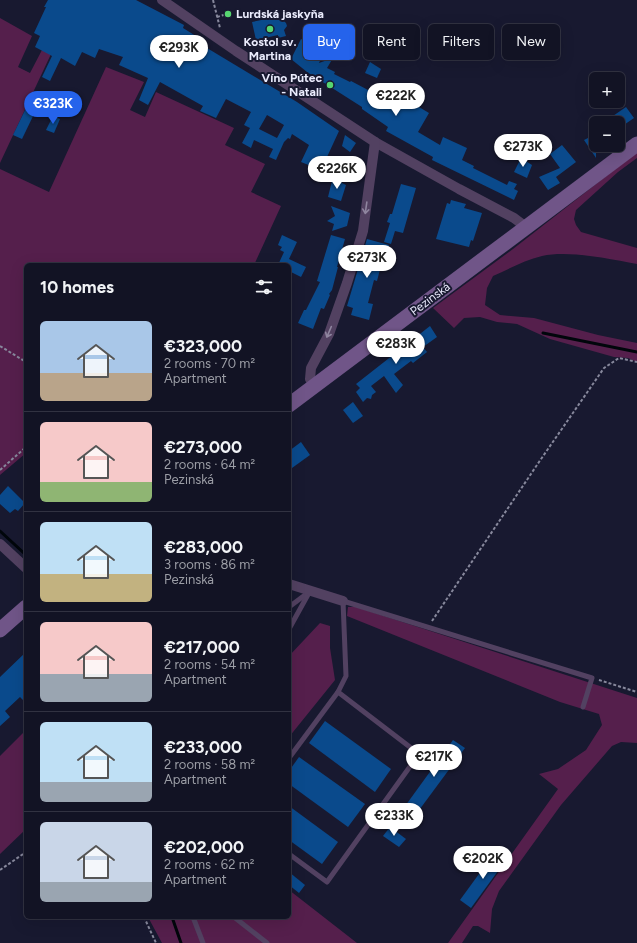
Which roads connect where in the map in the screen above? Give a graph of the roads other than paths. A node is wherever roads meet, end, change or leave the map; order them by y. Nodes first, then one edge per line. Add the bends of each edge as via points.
1 (162, 0) edge
2 (375, 142) junction
3 (637, 144) edge
4 (526, 227) junction
5 (314, 385) junction
6 (291, 403) edge
7 (0, 544) edge
8 (24, 566) edge
9 (291, 585) edge
10 (310, 591) junction
11 (343, 601) junction
12 (291, 605) edge
13 (24, 609) edge
14 (291, 624) edge
15 (0, 630) edge
16 (338, 692) junction
17 (582, 707) dead end
18 (291, 755) edge
19 (291, 855) edge
20 (194, 919) edge
21 (237, 919) edge
22 (203, 943) edge
23 (267, 943) edge

1 - 2 street
2 - 4 street
2 -> 5 street via 362,231 329,334 311,368 310,379
3 - 4 main road, Pezinská
4 - 5 main road, Pezinská
5 - 6 main road, Pezinská
7 - 8 street
9 - 10 street
10 - 11 street
10 - 12 lane
10 - 14 lane
11 - 16 lane via 346,676
11 - 17 lane via 592,678
13 - 15 main road
16 - 18 lane
16 - 19 lane via 419,754 327,882
20 - 22 lane
21 - 23 lane

